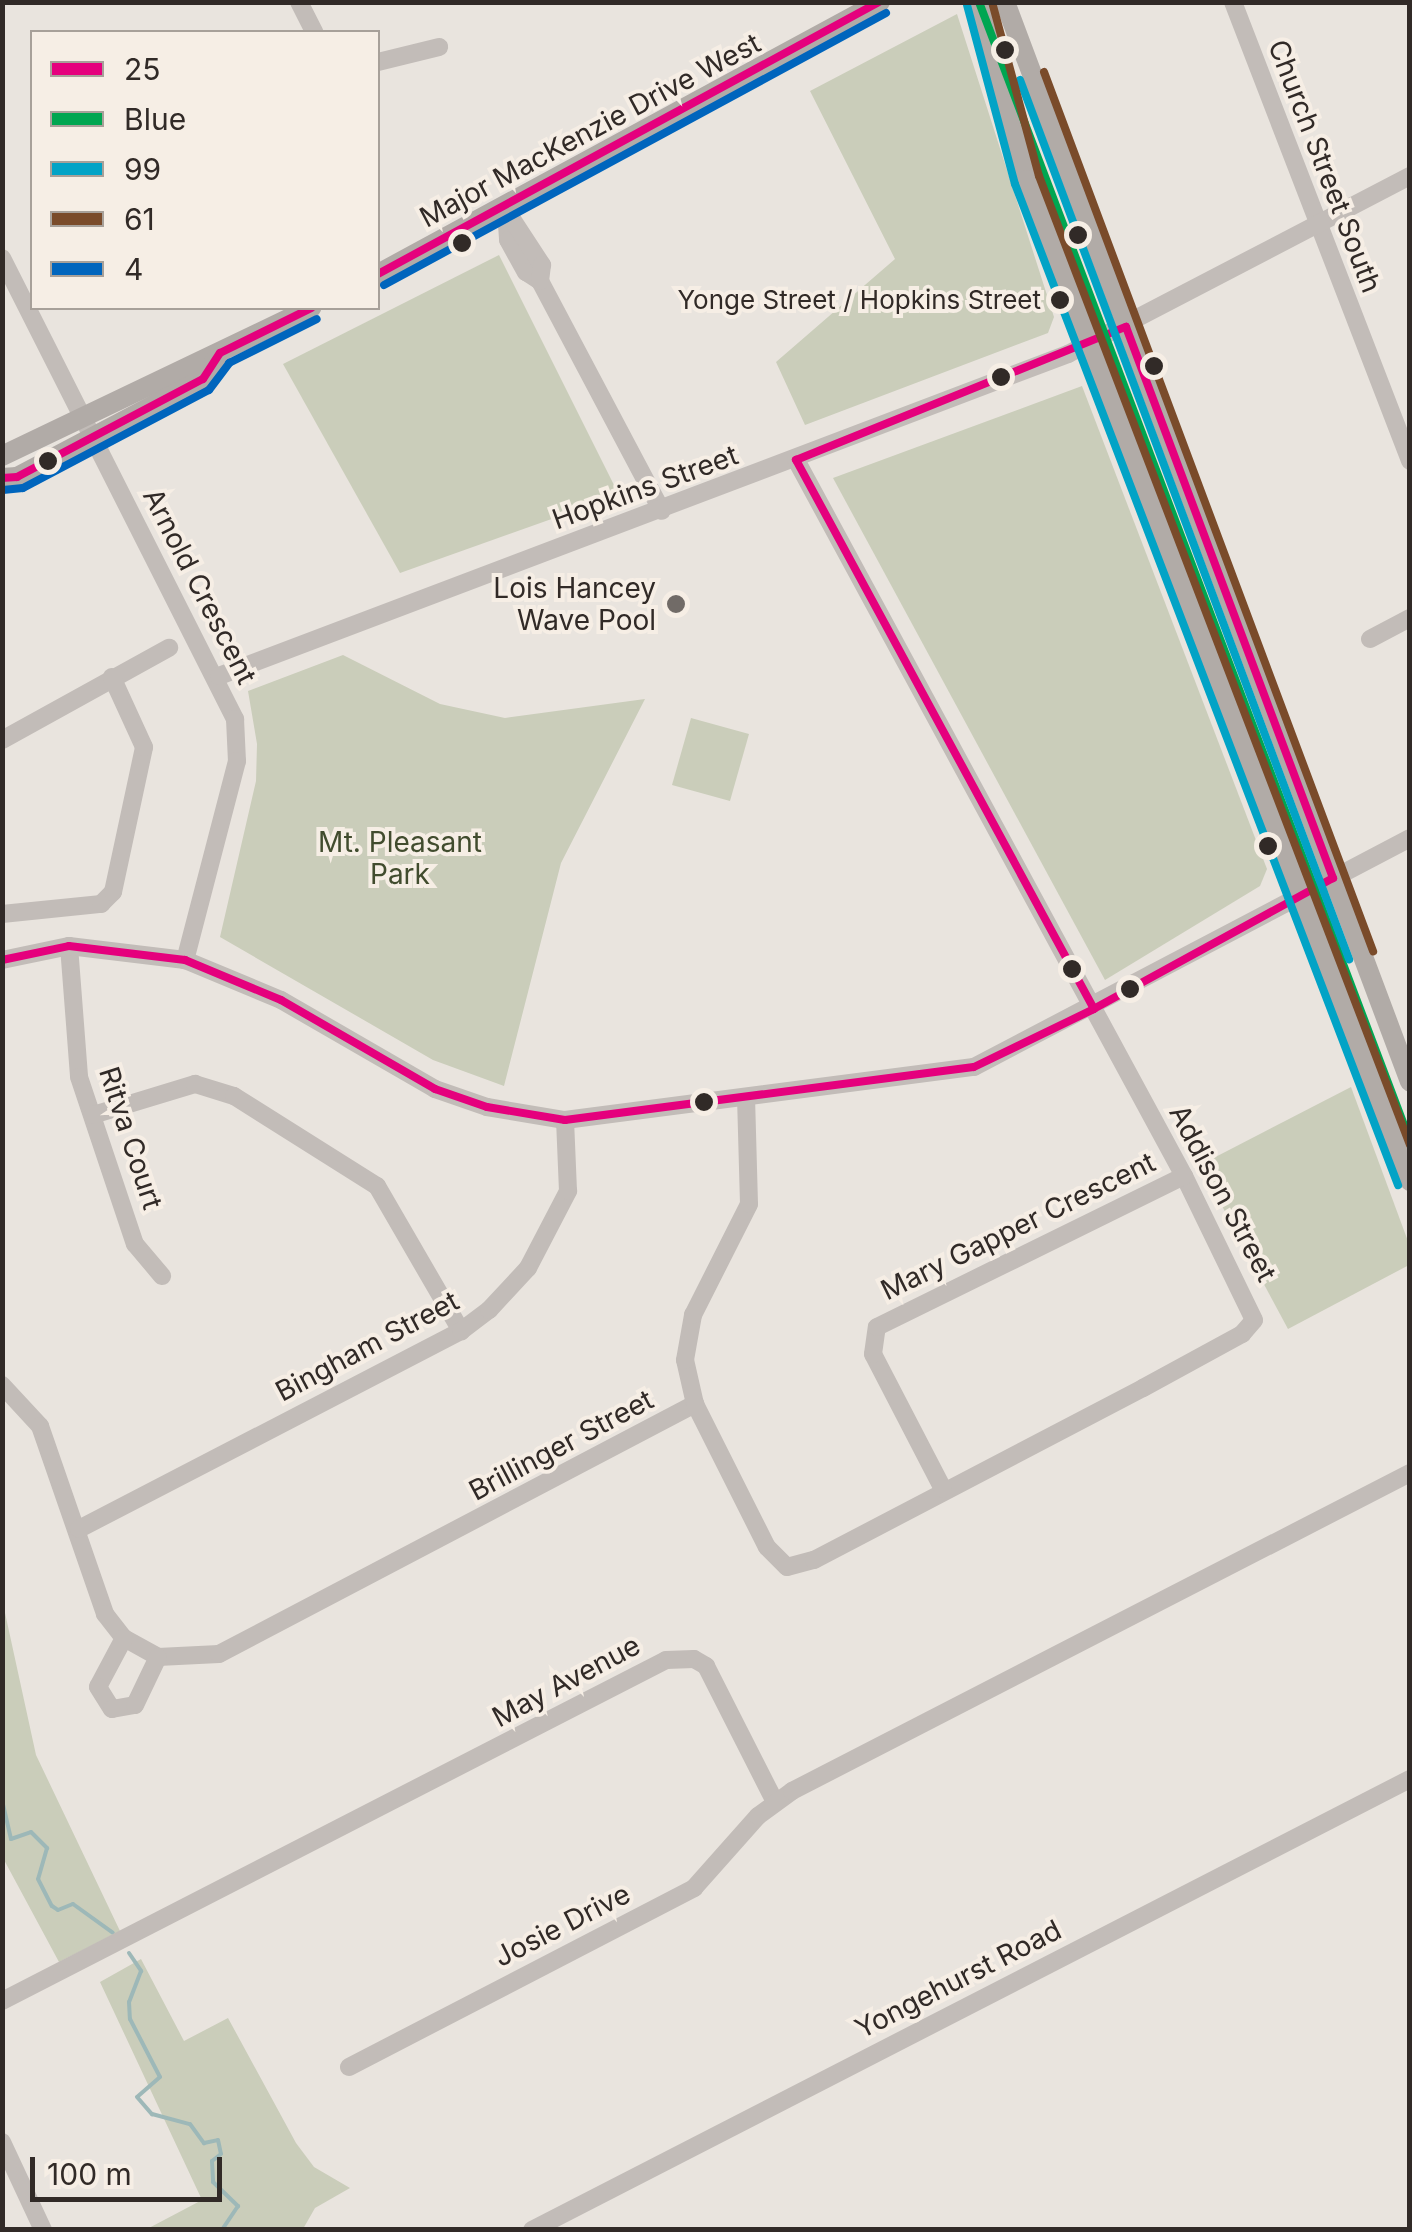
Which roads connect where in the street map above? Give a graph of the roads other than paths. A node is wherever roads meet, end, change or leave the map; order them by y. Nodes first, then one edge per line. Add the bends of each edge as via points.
1 (299, 2) edge
2 (880, 2) edge
3 (979, 2) edge
4 (1006, 2) edge
5 (1233, 2) edge
6 (313, 30) edge
7 (439, 47) dead end
8 (380, 62) edge
9 (1410, 176) edge
10 (506, 210) junction
11 (1318, 224) junction
12 (2, 258) edge
13 (380, 273) edge
14 (29, 304) edge
15 (32, 310) edge
16 (307, 310) edge
17 (1126, 327) junction
18 (1089, 344) junction
19 (220, 353) junction
20 (80, 417) junction
21 (91, 438) junction
22 (2, 456) edge
23 (796, 460) junction
24 (1410, 460) edge
25 (2, 478) edge
26 (662, 511) junction
27 (1410, 618) edge
28 (1370, 640) dead end
29 (169, 648) dead end
30 (219, 676) junction
31 (112, 677) junction
32 (2, 740) edge
33 (1410, 838) edge
34 (1333, 878) junction
35 (1298, 894) junction
36 (3, 908) edge
37 (70, 946) junction
38 (2, 960) edge
39 (184, 960) junction
40 (1094, 1009) junction
41 (1410, 1082) edge
42 (746, 1097) junction
43 (93, 1115) junction
44 (565, 1120) junction
45 (1184, 1176) junction
46 (1410, 1180) edge
47 (162, 1276) dead end
48 (461, 1331) junction
49 (2, 1385) edge
50 (695, 1404) junction
51 (1410, 1473) edge
52 (943, 1489) junction
53 (79, 1529) junction
54 (124, 1638) junction
55 (158, 1657) junction
56 (1410, 1779) edge
57 (774, 1802) junction
58 (2, 2001) edge
59 (349, 2067) dead end
60 (2, 2142) edge
61 (43, 2230) edge
62 (532, 2230) edge

1 - 6 street
2 - 10 main road, Major MacKenzie Drive West
3 - 18 main road via 1027,180
4 - 17 main road
5 - 11 street, Church Street South
7 - 8 street
9 - 11 street, Hopkins Street
10 - 13 main road, Major MacKenzie Drive West
10 - 26 street via 542,265 540,280
11 - 17 street, Hopkins Street
11 - 24 street, Church Street South
12 - 14 street, Arnold Crescent
15 - 20 street, Arnold Crescent
16 - 19 main road
17 - 18 street, Hopkins Street
17 - 34 main road
18 - 23 street, Hopkins Street
18 - 35 main road
19 - 20 main road
19 - 21 main road via 204,379
20 - 21 street, Arnold Crescent
20 - 22 main road
21 - 25 main road
21 - 30 street, Arnold Crescent
23 - 26 street, Hopkins Street
23 - 40 street, Addison Street
26 - 30 street, Hopkins Street
27 - 28 street
29 - 31 street
30 - 39 street, Arnold Crescent via 235,718 237,762
31 - 32 street
31 - 36 street via 144,747 112,892 101,904
33 - 34 street
34 - 35 street
34 - 41 main road
35 - 40 street
35 - 46 main road
37 - 38 street
37 - 39 street
37 - 43 street, Ritva Court via 79,1077
39 - 44 street via 281,1000 435,1089 487,1107
40 - 42 street via 974,1067
40 - 45 street, Addison Street
42 - 44 street
42 - 50 street, Brillinger Street via 748,1204 693,1315 685,1360
43 - 47 street, Ritva Court via 135,1244
43 - 48 street via 194,1084 234,1096 378,1186
44 - 48 street, Bingham Street via 568,1192 528,1268
45 - 52 street, Addison Street via 1254,1312 1249,1329
45 - 52 street, Mary Gapper Crescent via 877,1327 873,1354
48 - 53 street, Bingham Street
49 - 53 street via 40,1426
50 - 52 street, Addison Street via 781,1566 814,1560
50 - 55 street, Brillinger Street via 242,1644 219,1654
51 - 57 street
53 - 54 street via 105,1614
54 - 55 street
54 - 55 street via 98,1687 112,1709 135,1705
56 - 62 street, Yongehurst Road
57 - 58 street, May Avenue via 706,1666 694,1659 666,1660
57 - 59 street, Josie Drive via 694,1888
60 - 61 street

